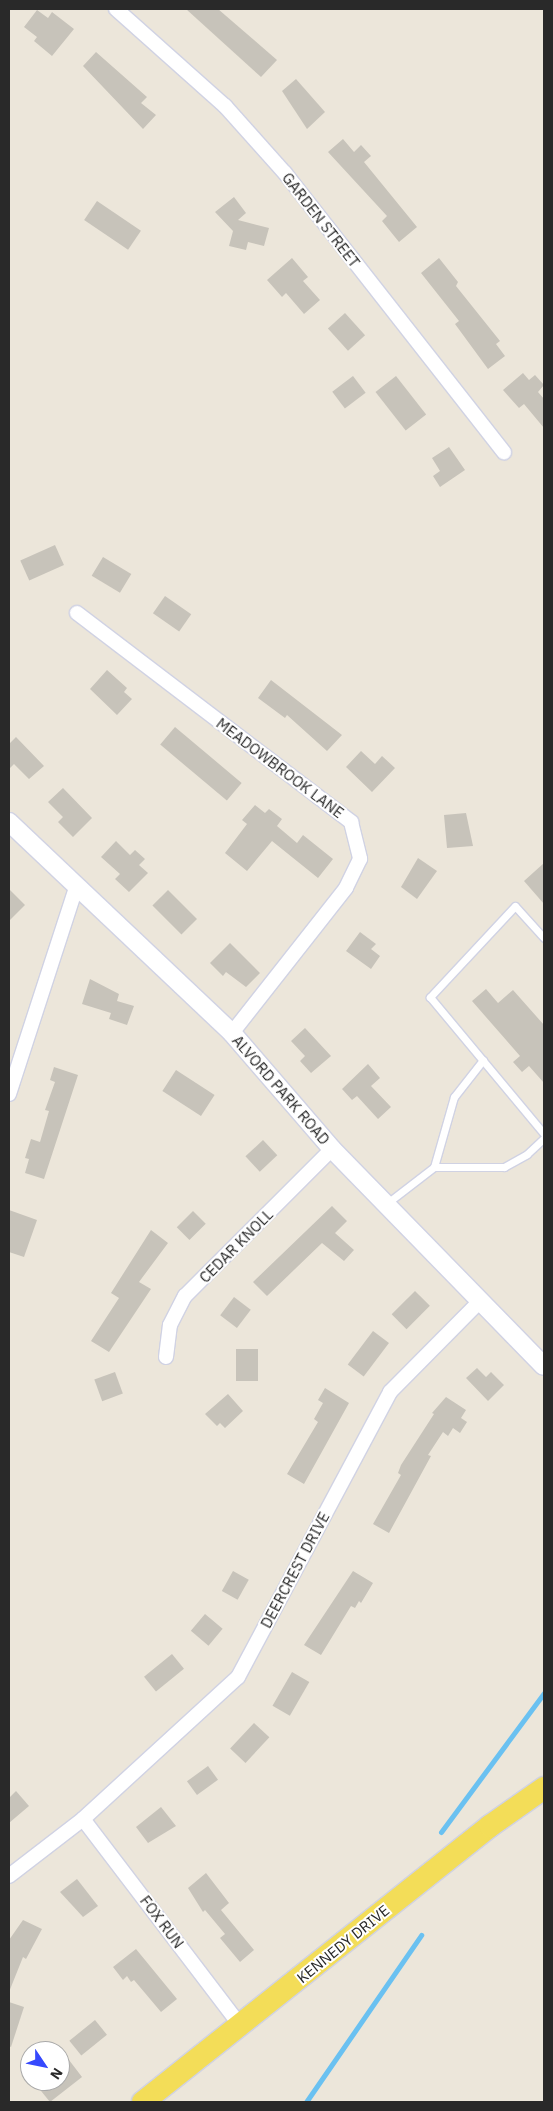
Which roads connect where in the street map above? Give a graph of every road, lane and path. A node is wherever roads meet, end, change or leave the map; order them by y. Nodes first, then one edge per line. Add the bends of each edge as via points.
1 (116, 9) edge
2 (504, 452) dead end
3 (78, 613) dead end
4 (9, 822) edge
5 (76, 888) junction
6 (544, 938) edge
7 (232, 1033) junction
8 (483, 1060) junction
9 (9, 1094) edge
10 (544, 1134) edge
11 (544, 1138) edge
12 (332, 1150) junction
13 (434, 1167) junction
14 (386, 1204) junction
15 (481, 1300) junction
16 (166, 1357) dead end
17 (544, 1366) edge
18 (544, 1788) edge
19 (83, 1819) junction
20 (9, 1876) edge
21 (240, 2025) junction
22 (143, 2102) edge

1 - 2 street, GARDEN STREET via 225,106 285,173
3 - 7 street, MEADOWBROOK LANE via 350,822 360,859 346,888
4 - 5 street, ALVORD PARK ROAD
5 - 7 street, ALVORD PARK ROAD
5 - 9 street
6 - 8 lane via 515,906 430,997
7 - 12 street, ALVORD PARK ROAD
8 - 10 lane
8 - 13 lane via 454,1097
11 - 13 lane via 527,1154 504,1167
12 - 14 street, ALVORD PARK ROAD
12 - 16 street, CEDAR KNOLL via 185,1296 170,1325
13 - 14 lane
14 - 15 street, ALVORD PARK ROAD
15 - 17 street, ALVORD PARK ROAD
15 - 19 street, DEERCREST DRIVE via 390,1392 238,1677
18 - 21 main road, KENNEDY DRIVE via 490,1826
19 - 20 street, DEERCREST DRIVE
19 - 21 street, FOX RUN
21 - 22 main road, KENNEDY DRIVE

